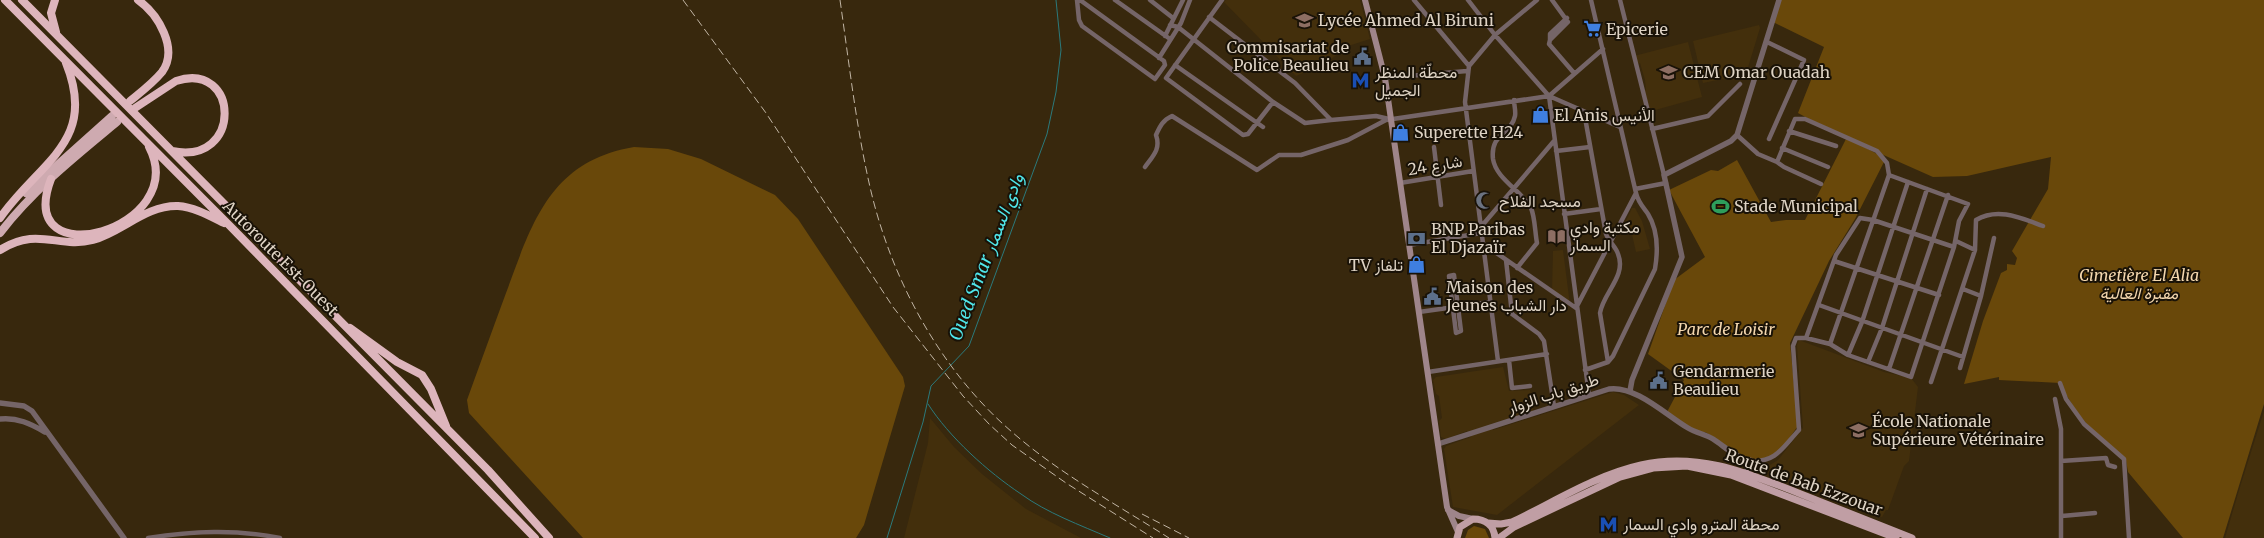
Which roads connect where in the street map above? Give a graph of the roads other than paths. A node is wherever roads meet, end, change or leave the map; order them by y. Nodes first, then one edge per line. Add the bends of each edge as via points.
1 (5, 0) edge
2 (24, 0) edge
3 (55, 0) edge
4 (138, 0) edge
5 (1078, 0) edge
6 (1115, 0) edge
7 (1150, 0) edge
8 (1183, 0) edge
9 (1190, 0) edge
10 (1222, 0) edge
11 (1365, 0) edge
12 (1468, 0) edge
13 (1537, 0) edge
14 (1552, 0) edge
15 (1591, 0) edge
16 (1620, 0) edge
17 (1779, 0) edge
18 (1416, 1) edge
19 (1209, 17) junction
20 (1174, 18) junction
21 (1170, 25) junction
22 (1178, 27) junction
23 (1495, 35) junction
24 (57, 36) junction
25 (1165, 36) junction
26 (1170, 39) junction
27 (1193, 40) junction
28 (1767, 42) junction
29 (1602, 49) junction
30 (1159, 58) junction
31 (64, 59) junction
32 (1176, 65) junction
33 (1468, 68) junction
34 (1574, 72) junction
35 (1384, 78) junction
36 (1740, 84) dead end
37 (1549, 96) junction
38 (1514, 100) junction
39 (130, 101) dead end
40 (1273, 102) junction
41 (135, 108) dead end
42 (1466, 108) junction
43 (1584, 112) junction
44 (1390, 119) junction
45 (1331, 120) junction
46 (1256, 123) junction
47 (1263, 127) dead end
48 (1620, 127) junction
49 (1652, 129) junction
50 (1789, 131) junction
51 (1737, 135) junction
52 (1769, 139) dead end
53 (146, 141) junction
54 (1554, 141) junction
55 (1836, 146) dead end
56 (1434, 147) dead end
57 (1590, 147) junction
58 (1782, 148) junction
59 (171, 150) junction
60 (1556, 151) junction
61 (1776, 162) junction
62 (1145, 167) dead end
63 (1828, 167) dead end
64 (1473, 171) junction
65 (1664, 175) junction
66 (1889, 175) junction
67 (1438, 177) junction
68 (50, 178) junction
69 (1400, 182) junction
70 (1908, 182) junction
71 (1666, 183) junction
72 (1822, 184) dead end
73 (1514, 189) junction
74 (1927, 189) junction
75 (1635, 191) junction
76 (1948, 195) junction
77 (1441, 205) dead end
78 (1601, 209) junction
79 (1564, 214) junction
80 (0, 218) edge
81 (1873, 220) junction
82 (0, 223) edge
83 (230, 226) junction
84 (2043, 226) dead end
85 (1893, 227) junction
86 (1481, 230) junction
87 (0, 232) edge
88 (1913, 233) junction
89 (1994, 238) dead end
90 (1933, 240) junction
91 (1956, 241) junction
92 (1482, 243) junction
93 (1610, 243) junction
94 (1409, 245) junction
95 (1954, 247) junction
96 (0, 250) edge
97 (1975, 250) junction
98 (1506, 260) junction
99 (1834, 261) junction
100 (1518, 268) junction
101 (1856, 268) junction
102 (1877, 275) junction
103 (1897, 281) junction
104 (1917, 288) junction
105 (1962, 289) junction
106 (1939, 295) junction
107 (1981, 296) junction
108 (1490, 302) junction
109 (1455, 306) junction
110 (1819, 306) junction
111 (1576, 308) junction
112 (1419, 312) junction
113 (1841, 313) junction
114 (1862, 322) junction
115 (345, 326) junction
116 (1882, 328) junction
117 (1902, 336) junction
118 (1806, 338) junction
119 (1922, 342) junction
120 (1830, 344) junction
121 (1943, 349) junction
122 (1547, 354) junction
123 (1848, 355) junction
124 (1963, 357) junction
125 (1509, 360) junction
126 (1498, 361) junction
127 (1608, 362) junction
128 (1868, 362) junction
129 (1960, 368) dead end
130 (1889, 369) junction
131 (1585, 370) junction
132 (1428, 372) junction
133 (1931, 382) dead end
134 (2060, 384) dead end
135 (1530, 386) dead end
136 (1630, 391) junction
137 (1589, 395) junction
138 (2055, 399) dead end
139 (0, 403) edge
140 (1554, 406) junction
141 (0, 419) edge
142 (450, 433) junction
143 (47, 434) junction
144 (1438, 444) junction
145 (1748, 460) junction
146 (2062, 461) junction
147 (2115, 467) dead end
148 (1743, 475) junction
149 (1600, 482) junction
150 (505, 506) junction
151 (1448, 510) junction
152 (2095, 513) dead end
153 (2062, 516) junction
154 (1474, 518) junction
155 (1488, 523) junction
156 (1506, 534) edge
157 (1457, 536) edge
158 (124, 538) edge
159 (148, 538) edge
160 (280, 538) edge
161 (527, 538) edge
162 (535, 538) edge
163 (549, 538) edge
164 (1497, 538) edge
165 (1896, 538) edge
166 (1912, 538) edge
167 (2061, 538) edge
168 (2129, 538) edge

1 - 31 highway, Autoroute Est-Ouest
2 - 24 highway, Autoroute Est-Ouest
3 - 24 highway via 51,13
4 - 39 highway via 162,28 168,53 162,72
5 - 30 street
5 - 30 street via 1082,26 1155,79 1165,65
6 - 25 street
7 - 20 street
8 - 20 street
9 - 22 street
10 - 19 street
11 - 35 main road
12 - 23 street
13 - 23 street
14 - 34 street via 1568,22 1550,40 1551,46
15 - 29 street
16 - 49 street
17 - 28 street
18 - 33 street
19 - 27 street
19 - 45 street via 1295,82
20 - 21 street
21 - 22 street
21 - 25 street
22 - 26 street
22 - 27 street
23 - 33 street
23 - 37 street
24 - 59 highway, Autoroute Est-Ouest
25 - 26 street
26 - 30 street
27 - 32 street
27 - 40 street
28 - 51 street
28 - 52 street via 1804,60
29 - 34 street
29 - 48 street
31 - 53 highway, Autoroute Est-Ouest
31 - 80 highway via 73,81 75,121 66,140
32 - 46 street
32 - 46 street via 1167,75 1167,80 1243,135 1248,134
33 - 35 street
33 - 42 street
34 - 37 street
35 - 44 main road
36 - 49 street via 1708,116
37 - 38 street
37 - 43 street
37 - 54 street
38 - 42 street
38 - 73 street via 1515,115 1510,127 1496,140 1493,149 1494,162
40 - 45 street via 1305,123
40 - 46 street
41 - 59 highway via 183,78 200,80 218,90 226,110 222,132 196,151 182,153
42 - 44 street
42 - 64 street
43 - 48 street
43 - 57 street
44 - 45 street via 1376,116
44 - 62 street via 1348,140 1301,154 1275,157 1257,170 1172,116 1159,128 1156,135 1158,150
44 - 69 main road
46 - 47 street
48 - 75 street
49 - 65 street
50 - 55 street
50 - 58 street
50 - 66 street via 1795,119 1800,118 1825,127 1877,151 1887,163
51 - 61 street via 1758,154
51 - 65 street
53 - 68 highway via 155,162 152,190 139,210 101,232 80,236 55,227 45,210
53 - 83 highway, Autoroute Est-Ouest
54 - 60 street
54 - 73 street
56 - 67 street
57 - 60 street
57 - 78 street
58 - 61 street
58 - 63 street
59 - 115 highway, Autoroute Est-Ouest
60 - 79 street
61 - 72 street
64 - 67 street, شارع 24
64 - 86 street
65 - 71 street
66 - 70 street
66 - 81 street
67 - 69 street, شارع 24
67 - 77 street
68 - 82 highway via 115,119 30,188
68 - 87 highway
69 - 94 main road
70 - 74 street
70 - 85 street
71 - 75 street
71 - 136 street via 1682,257
73 - 86 street
73 - 100 street via 1531,208 1536,243
74 - 76 street
74 - 88 street
75 - 93 street
75 - 127 street via 1653,226 1656,262 1633,316
76 - 90 street
76 - 91 street via 1968,204 1959,221
78 - 79 street
78 - 93 street
79 - 111 street
81 - 85 street
81 - 99 street via 1860,218
81 - 101 street
83 - 96 highway via 192,209 166,207 112,234 92,240 75,242 32,238
83 - 150 highway, Autoroute Est-Ouest
84 - 97 street via 2002,212 1982,216 1976,220
85 - 88 street
85 - 102 street
86 - 92 street
86 - 94 street
88 - 90 street
88 - 103 street
89 - 107 street
90 - 95 street
90 - 104 street
91 - 95 street
91 - 97 street
92 - 98 street
92 - 108 street
93 - 111 street
93 - 127 street via 1618,253 1620,267 1601,305
94 - 112 main road
95 - 106 street
97 - 105 street
98 - 100 street
98 - 122 street via 1512,314 1539,334
99 - 101 street
99 - 110 street
100 - 111 street
101 - 102 street
101 - 113 street
102 - 103 street
102 - 114 street
103 - 104 street
103 - 116 street
104 - 106 street
104 - 117 street
105 - 107 street
105 - 121 street
106 - 119 street
107 - 124 street
108 - 109 street
108 - 126 street
109 - 109 street via 1461,332 1456,333
109 - 109 street via 1449,276 1454,275
109 - 112 street
110 - 113 street
110 - 118 street
111 - 131 street
112 - 132 main road
113 - 114 street
113 - 120 street
114 - 116 street
114 - 123 street
115 - 142 highway, Autoroute Est-Ouest
115 - 142 highway via 400,364 422,375
116 - 117 street
116 - 128 street
117 - 119 street
117 - 130 street
118 - 120 street
118 - 145 street via 1796,338 1793,346 1799,430 1773,458
119 - 121 street
119 - 130 street via 1911,377
120 - 123 street
121 - 124 street
121 - 133 street
122 - 125 street
122 - 140 street
123 - 128 street
124 - 129 street
125 - 126 street
125 - 135 street via 1512,388
126 - 132 street
127 - 131 street
128 - 130 street
131 - 137 street
132 - 144 main road
134 - 168 street via 2066,400 2084,424 2124,459
136 - 137 street, طريق باب الزوار via 1614,388
136 - 145 street via 1690,429 1709,436
137 - 140 street, طريق باب الزوار
138 - 146 street via 2061,429
139 - 143 street via 28,408
140 - 144 street, طريق باب الزوار
141 - 143 street via 21,421
142 - 163 highway, Autoroute Est-Ouest
143 - 158 street
144 - 151 main road
145 - 148 main road
146 - 147 street via 2106,458 2108,465
146 - 153 street
148 - 149 main road, Route de Bab Ezzouar via 1675,466 1641,470
148 - 165 main road, Route de Bab Ezzouar
148 - 166 main road, Route de Bab Ezzouar
149 - 155 main road, Route de Bab Ezzouar via 1512,522
149 - 156 main road, Route de Bab Ezzouar
150 - 161 highway
150 - 162 highway, Autoroute Est-Ouest
151 - 154 main road
151 - 157 main road
152 - 153 street
153 - 167 street
154 - 155 main road
154 - 157 main road via 1464,523
155 - 164 main road
156 - 164 main road, Route de Bab Ezzouar
159 - 160 street via 217,531

